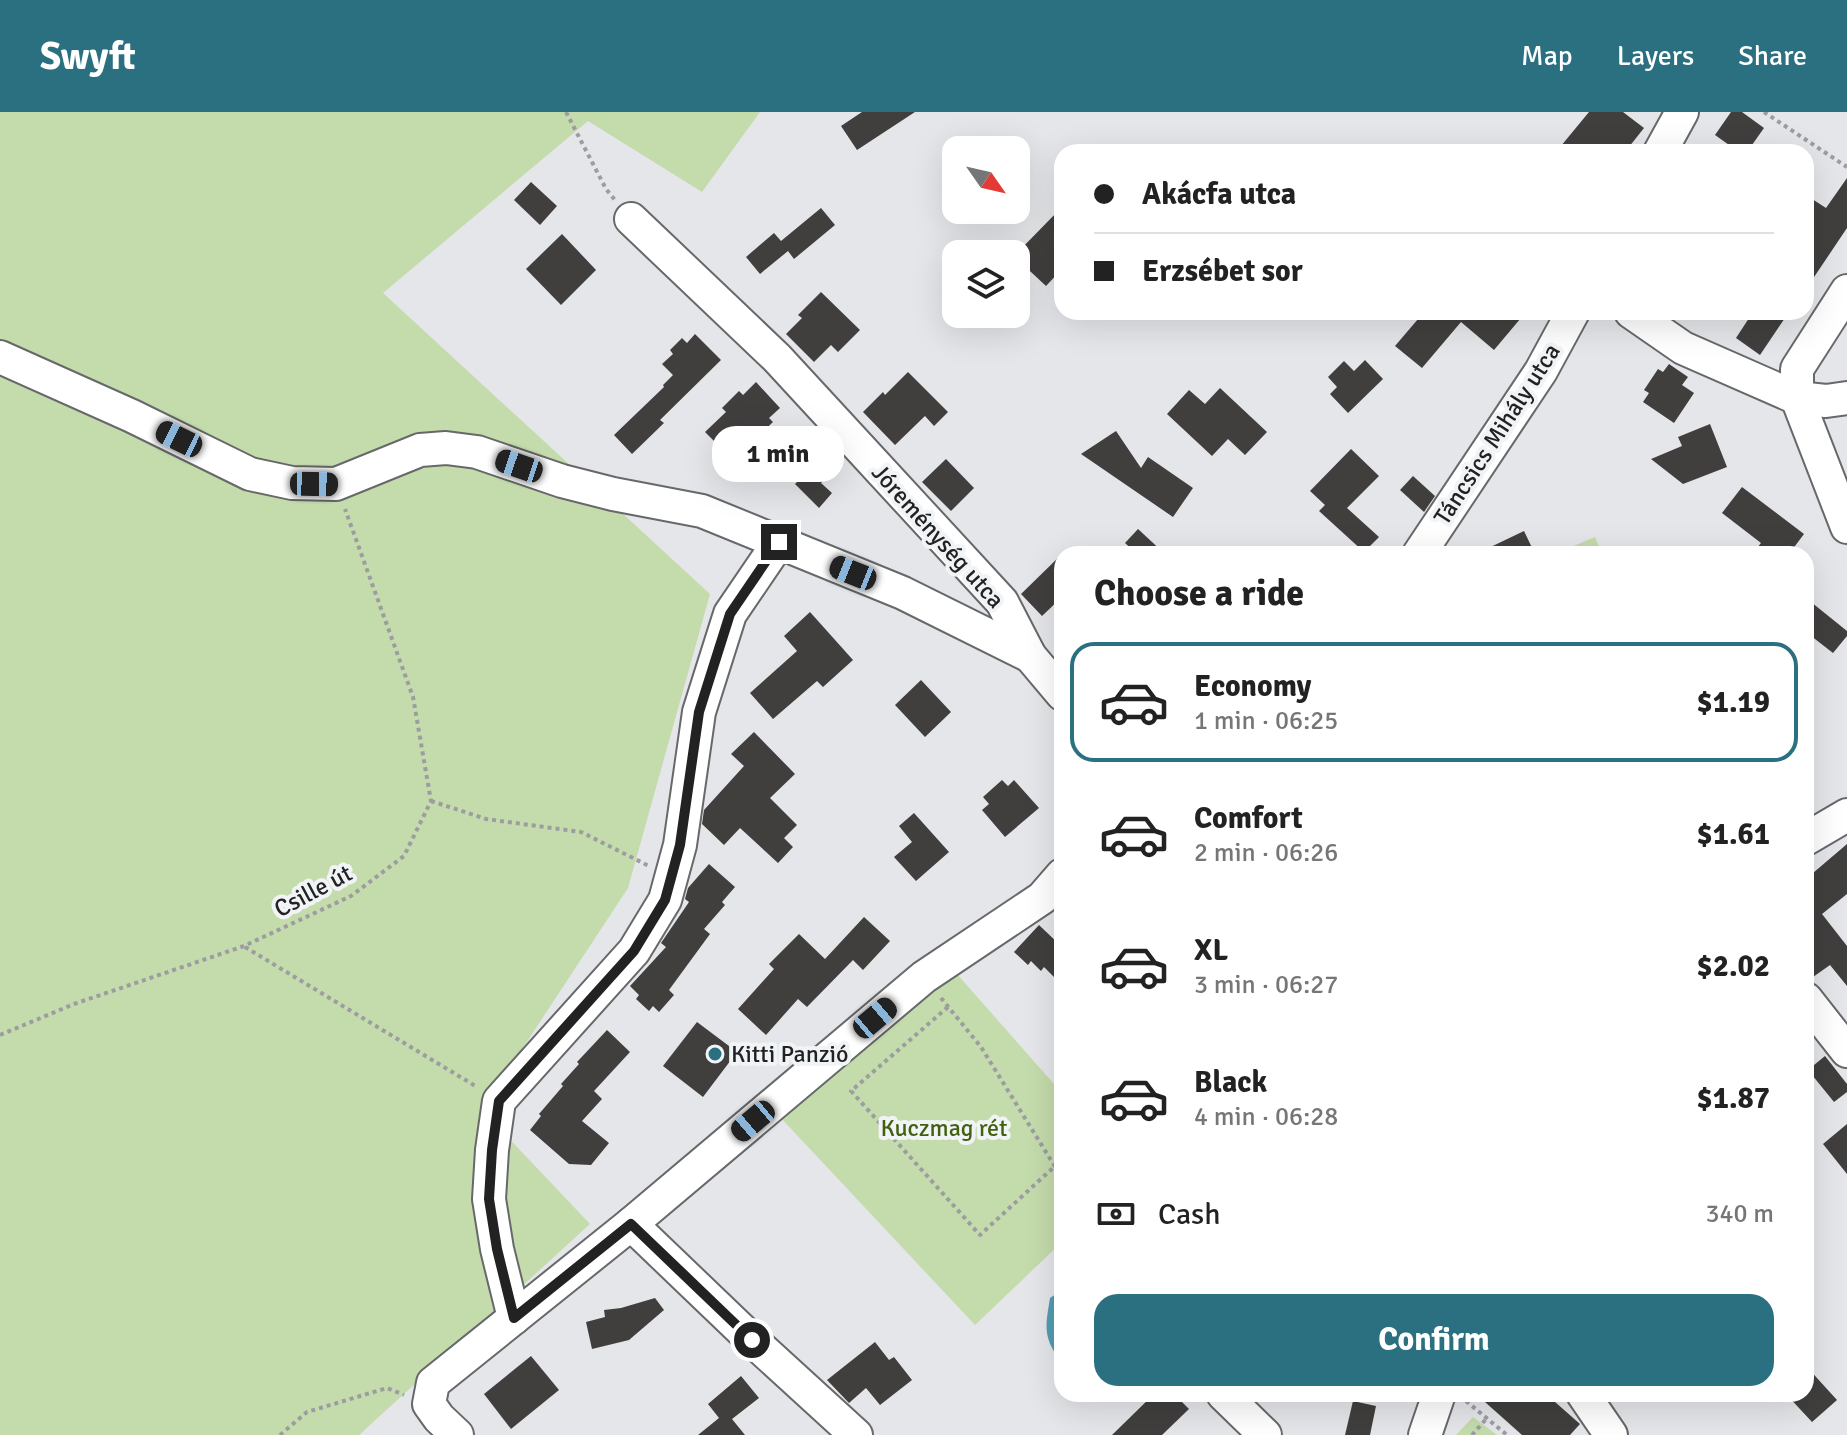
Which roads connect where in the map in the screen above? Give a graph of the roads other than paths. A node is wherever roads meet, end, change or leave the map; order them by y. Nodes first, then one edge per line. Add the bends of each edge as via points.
1 (1682, 112) edge
2 (1664, 144) edge
3 (631, 219) road end
4 (1847, 291) edge
5 (1569, 320) edge
6 (1643, 320) edge
7 (0, 357) edge
8 (1797, 398) junction
9 (1847, 398) edge
10 (1847, 527) edge
11 (779, 542) junction
12 (1424, 546) edge
13 (1030, 656) junction
14 (1054, 684) edge
15 (1847, 815) edge
16 (1814, 834) edge
17 (1054, 884) edge
18 (1814, 1009) edge
19 (1847, 1051) edge
20 (631, 1224) junction
21 (514, 1318) junction
22 (1231, 1402) edge
23 (1436, 1402) edge
24 (1588, 1402) edge
25 (457, 1435) edge
26 (856, 1435) edge
27 (1265, 1435) edge
28 (1425, 1435) edge
29 (1611, 1435) edge

1 - 2 street
3 - 13 street, Jóreménység utca via 777,358 1002,602
4 - 8 street via 1797,369
5 - 12 street, Táncsics Mihály utca via 1541,371
6 - 8 street via 1683,348
7 - 11 street via 250,474 292,483 336,484 420,450 446,448 477,452 613,494 702,511
8 - 9 street
8 - 10 street
11 - 13 street via 903,593
11 - 21 street via 730,614 699,712 680,845 665,900 634,951 499,1101 489,1199
13 - 14 street, Jóreménység utca
15 - 16 street
17 - 20 street via 1042,898 924,977
18 - 19 street
20 - 21 street
20 - 26 street
21 - 25 street via 433,1383 429,1404
22 - 27 street
23 - 28 street
24 - 29 street

